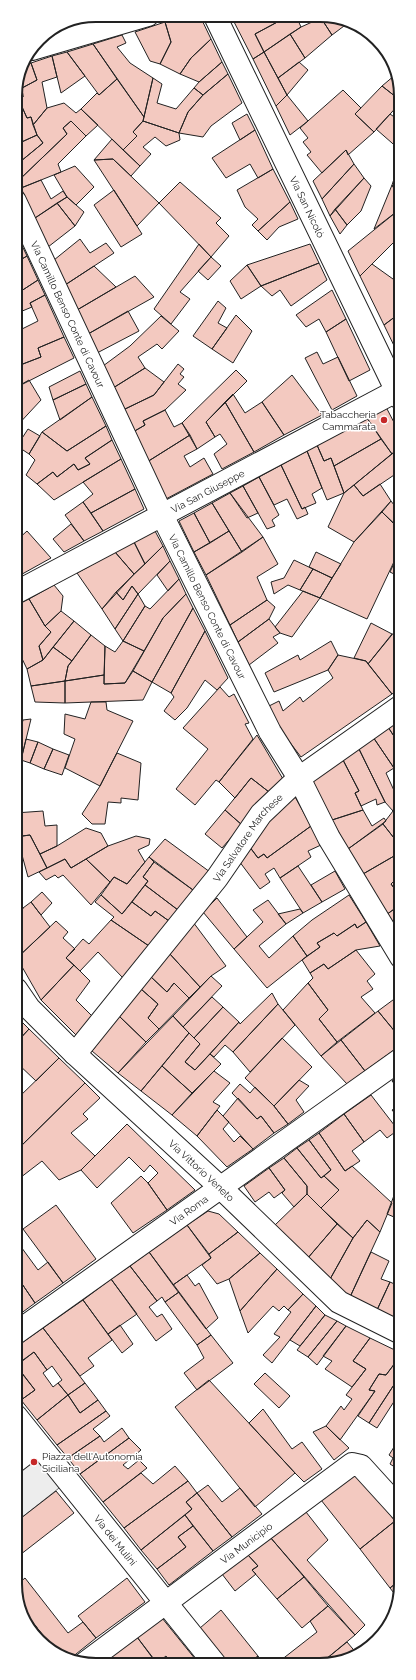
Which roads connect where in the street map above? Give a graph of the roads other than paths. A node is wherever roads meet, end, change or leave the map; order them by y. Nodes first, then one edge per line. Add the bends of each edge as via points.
1 (124, 22) edge
2 (218, 22) edge
3 (42, 46) edge
4 (22, 216) edge
5 (394, 381) edge
6 (394, 396) edge
7 (162, 515) junction
8 (22, 589) edge
9 (394, 710) edge
10 (299, 778) junction
11 (394, 945) edge
12 (22, 998) edge
13 (76, 1054) junction
14 (394, 1064) edge
15 (220, 1187) junction
16 (22, 1329) edge
17 (394, 1330) edge
18 (22, 1424) edge
19 (38, 1444) junction
20 (22, 1456) edge
21 (394, 1502) edge
22 (167, 1602) junction
23 (92, 1658) edge
24 (210, 1658) edge

1 - 3 street
2 - 5 street, Via San Nicolò
4 - 7 street, Via Camillo Benso Conte di Cavour
6 - 7 street, Via San Giuseppe
7 - 8 street, Via San Giuseppe
7 - 10 street, Via Camillo Benso Conte di Cavour via 270,732
9 - 10 street, Via Salvatore Marchese
10 - 11 street, Via Camillo Benso Conte di Cavour via 329,838
10 - 13 street, Via Salvatore Marchese via 262,814 217,878
12 - 13 street, Via Vittorio Veneto via 29,1008
13 - 15 street, Via Vittorio Veneto
14 - 15 street, Via Roma
15 - 16 street, Via Roma
15 - 17 street, Via Vittorio Veneto via 339,1302
18 - 19 street, Via dei Mulini
19 - 20 street
19 - 22 street, Via dei Mulini
21 - 22 street, Via Municipio via 361,1466 352,1464
22 - 23 street, Via Municipio
22 - 24 street, Via dei Mulini

